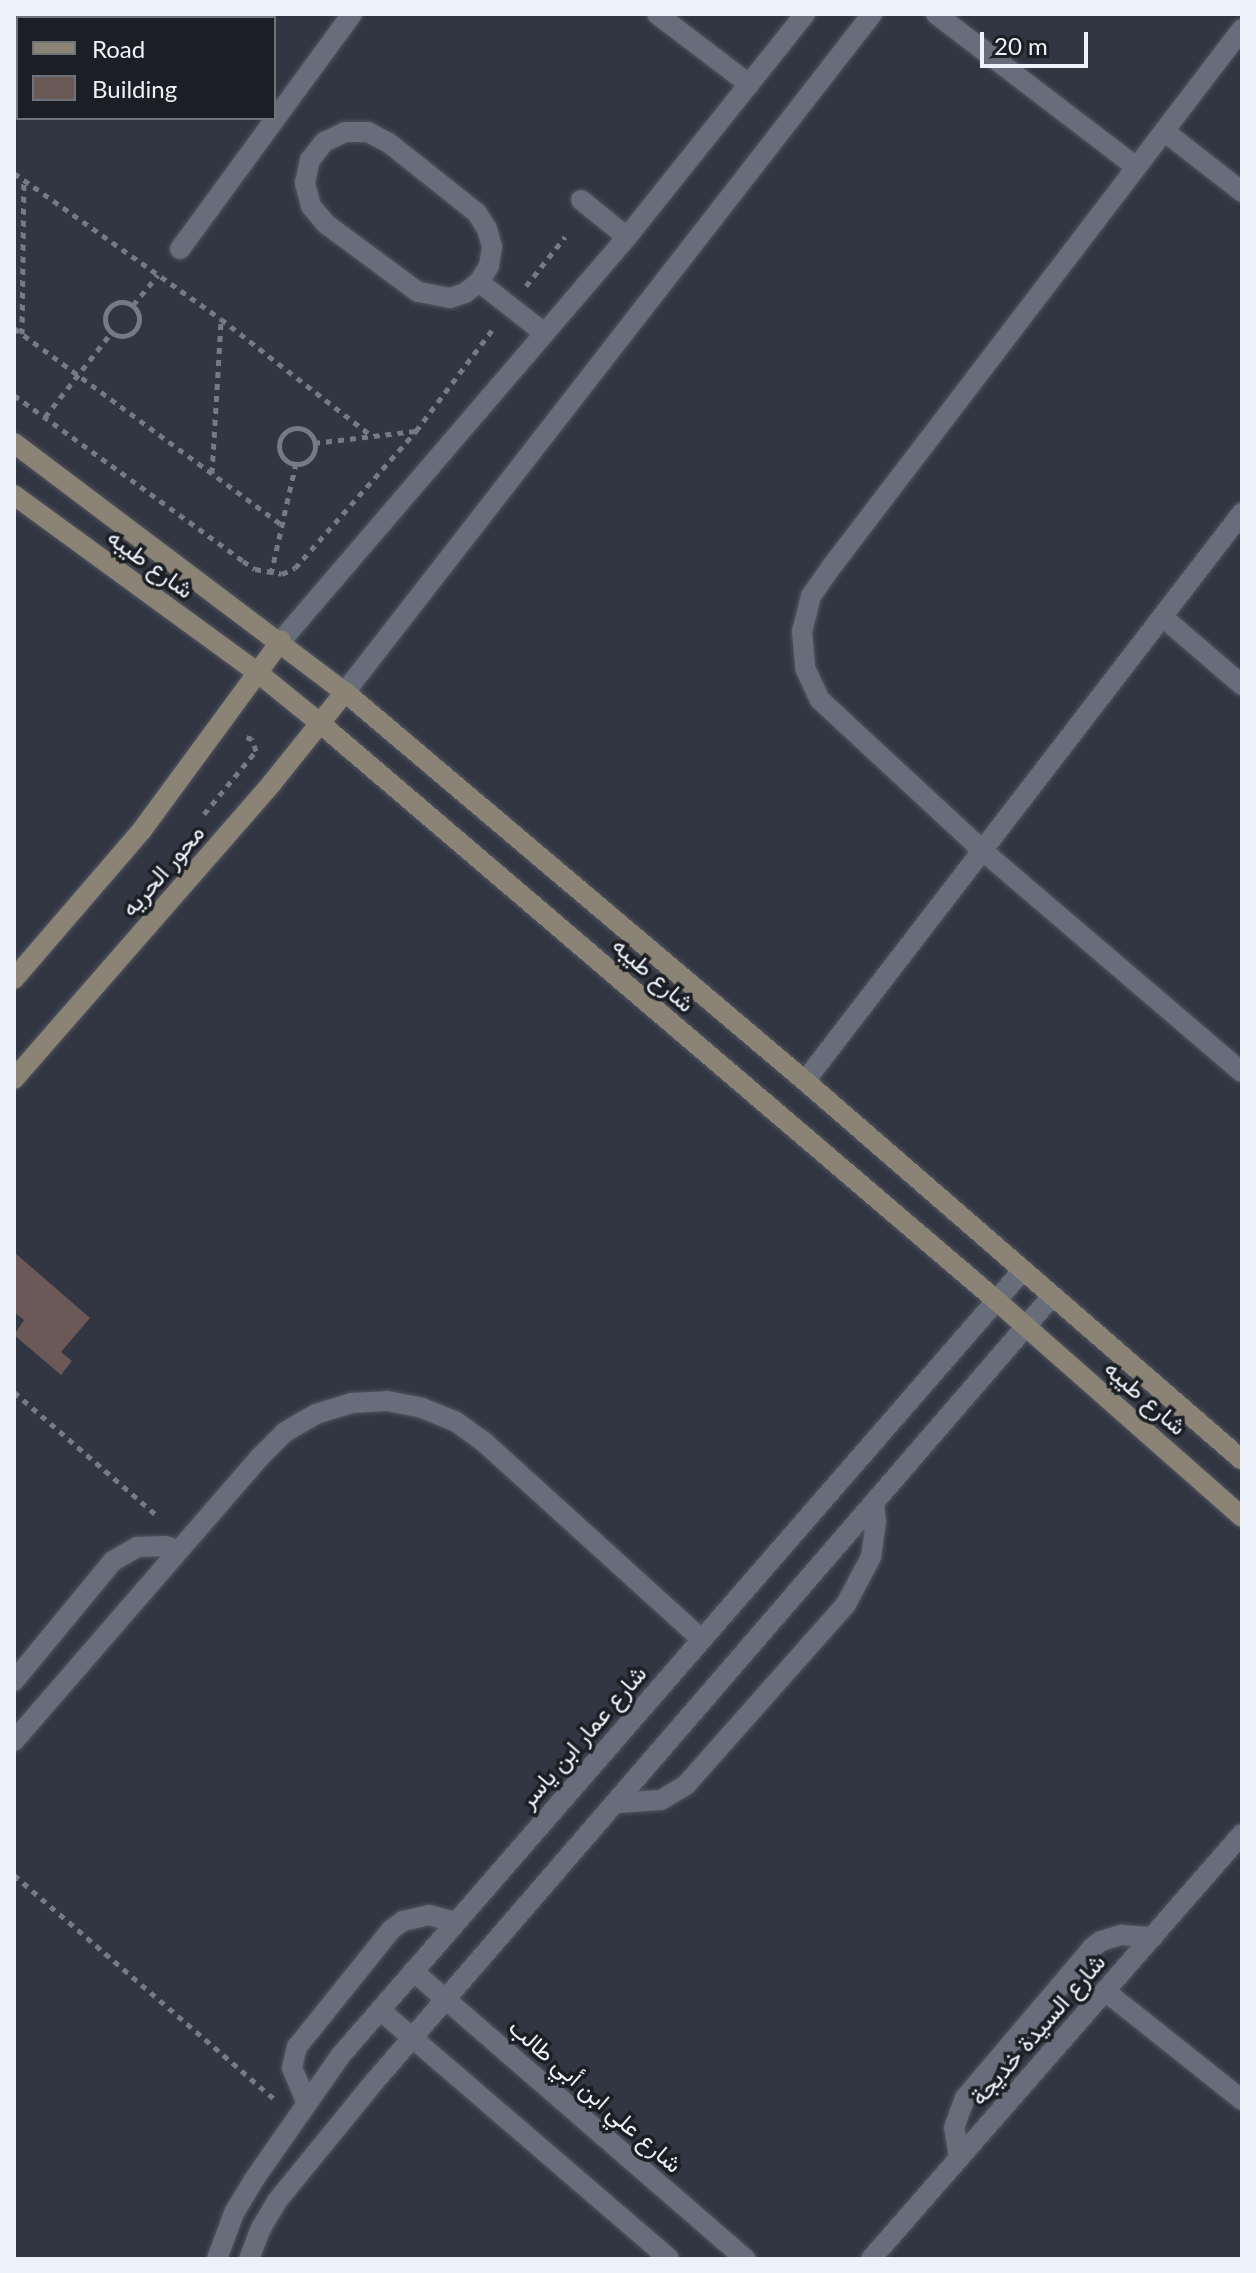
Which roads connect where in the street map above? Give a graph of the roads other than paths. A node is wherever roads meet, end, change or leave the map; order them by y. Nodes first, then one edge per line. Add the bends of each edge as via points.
1 (352, 14) edge
2 (657, 14) edge
3 (805, 14) edge
4 (872, 14) edge
5 (936, 14) edge
6 (1242, 29) edge
7 (749, 84) junction
8 (276, 118) edge
9 (274, 120) edge
10 (1164, 131) junction
11 (1136, 167) junction
12 (1242, 192) edge
13 (581, 200) dead end
14 (627, 237) junction
15 (180, 249) dead end
16 (479, 282) junction
17 (544, 333) junction
18 (14, 443) edge
19 (14, 495) edge
20 (1242, 513) edge
21 (1164, 618) junction
22 (281, 641) junction
23 (257, 672) junction
24 (1242, 685) edge
25 (345, 692) junction
26 (321, 724) junction
27 (983, 851) junction
28 (14, 979) edge
29 (1242, 1072) edge
30 (14, 1079) edge
31 (805, 1081) junction
32 (1022, 1271) junction
33 (1052, 1296) junction
34 (996, 1300) junction
35 (1026, 1327) junction
36 (1242, 1460) edge
37 (874, 1504) junction
38 (1242, 1517) edge
39 (182, 1546) junction
40 (700, 1638) junction
41 (14, 1681) edge
42 (14, 1741) edge
43 (617, 1803) junction
44 (1242, 1834) edge
45 (455, 1922) junction
46 (1153, 1937) junction
47 (413, 1971) junction
48 (1105, 1991) junction
49 (446, 1998) junction
50 (380, 2010) junction
51 (412, 2037) junction
52 (1242, 2100) edge
53 (300, 2109) junction
54 (959, 2158) junction
55 (217, 2259) edge
56 (249, 2259) edge
57 (669, 2259) edge
58 (745, 2259) edge
59 (871, 2259) edge

1 - 8 street
2 - 7 street
3 - 7 street
4 - 25 street
5 - 11 street
6 - 10 street
7 - 14 street
9 - 15 street
10 - 11 street
10 - 12 street
11 - 27 street via 832,566 811,596 802,631 805,668 820,700
13 - 14 street
14 - 17 street
16 - 16 street via 492,247 477,213 368,132 345,132 324,142 310,160 305,183 311,206 326,224 418,292 450,298
16 - 17 street
17 - 22 street
18 - 22 main road, شارع طيبه
19 - 23 main road, شارع طيبه
20 - 21 street
21 - 24 street
21 - 27 street
22 - 23 main road, محور الحريه
22 - 25 main road, شارع طيبه
23 - 26 main road, شارع طيبه
23 - 28 main road, محور الحريه via 142,830
25 - 26 main road, محور الحريه
25 - 31 main road, شارع طيبه
26 - 30 main road, محور الحريه
26 - 34 main road, شارع طيبه
27 - 29 street
27 - 31 street
31 - 32 main road, شارع طيبه
32 - 33 main road, شارع طيبه
32 - 34 street, شارع عمار ابن ياسر
33 - 35 street
33 - 36 main road, شارع طيبه
34 - 35 main road, شارع طيبه
34 - 40 street, شارع عمار ابن ياسر
35 - 37 street
35 - 38 main road, شارع طيبه
37 - 43 street
37 - 43 street via 871,1557 846,1604 686,1785 661,1800
39 - 40 street via 285,1432 316,1414 351,1403 387,1401 455,1421 484,1442
39 - 41 street via 137,1547 113,1561
39 - 42 street
40 - 45 street, شارع عمار ابن ياسر
43 - 49 street
44 - 46 street, شارع السيدة خديجة
45 - 47 street, شارع عمار ابن ياسر
45 - 53 street via 429,1915 392,1929 297,2047 292,2068
46 - 48 street, شارع السيدة خديجة
46 - 54 street via 1121,1935 1092,1948 965,2098 954,2128
47 - 49 street, شارع علي ابن أبي طالب
47 - 50 street, شارع عمار ابن ياسر
48 - 52 street
48 - 54 street, شارع السيدة خديجة
49 - 51 street
49 - 58 street, شارع علي ابن أبي طالب
50 - 51 street
50 - 53 street, شارع عمار ابن ياسر
51 - 56 street via 277,2201
51 - 57 street
53 - 55 street, شارع عمار ابن ياسر via 234,2213
54 - 59 street, شارع السيدة خديجة

